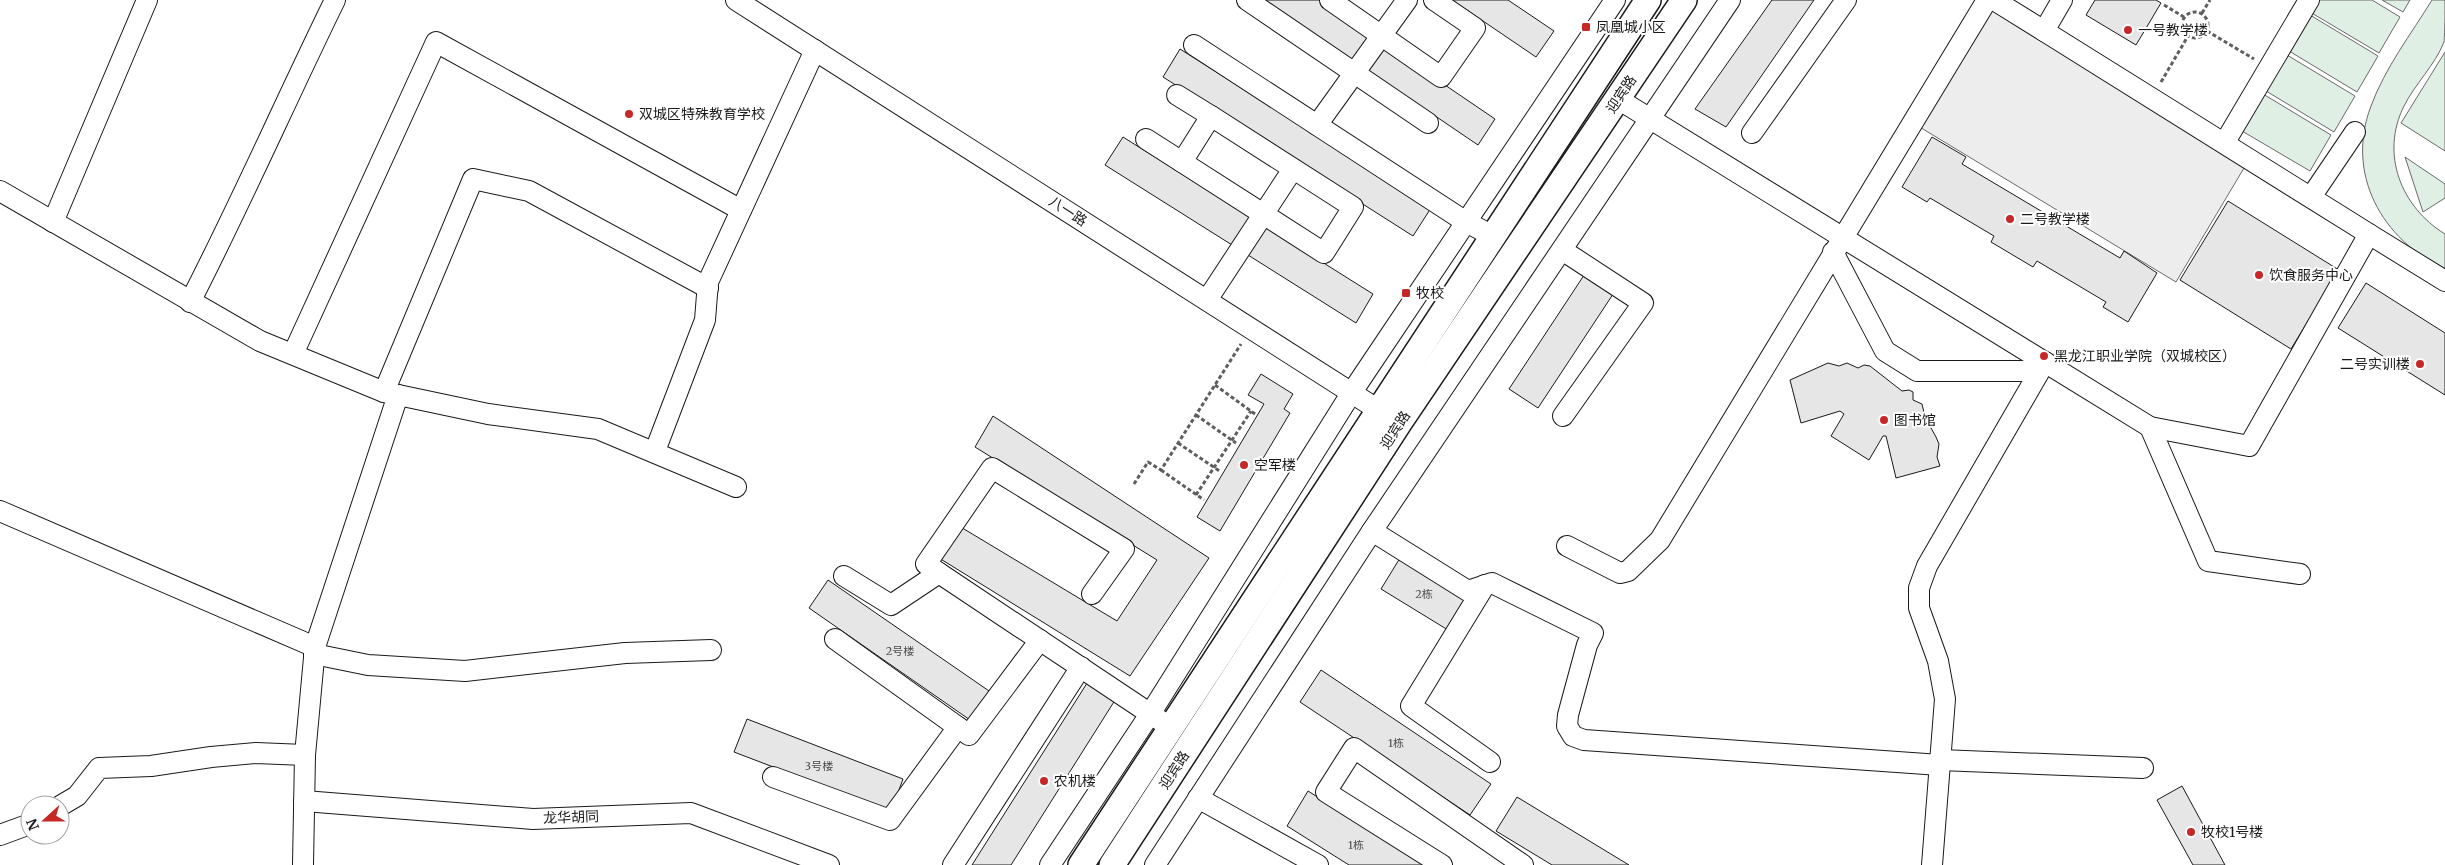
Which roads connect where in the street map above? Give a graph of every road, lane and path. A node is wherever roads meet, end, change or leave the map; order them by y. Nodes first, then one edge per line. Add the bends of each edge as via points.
1 (146, 0) edge
2 (335, 0) edge
3 (736, 0) edge
4 (1247, 0) edge
5 (1330, 0) edge
6 (1407, 0) edge
7 (1434, 0) edge
8 (1616, 0) edge
9 (1648, 0) edge
10 (1684, 0) edge
11 (1730, 0) edge
12 (1987, 0) edge
13 (1994, 0) edge
14 (2062, 0) edge
15 (2210, 0) edge
16 (2308, 0) edge
17 (1838, 3) edge
18 (2164, 5) dead end
19 (2202, 13) junction
20 (2184, 17) junction
21 (2044, 31) junction
22 (2207, 31) junction
23 (1381, 36) junction
24 (2188, 36) junction
25 (1194, 45) dead end
26 (815, 50) junction
27 (2268, 68) junction
28 (1354, 73) junction
29 (1177, 95) dead end
30 (2152, 98) junction
31 (1618, 99) junction
32 (1211, 116) junction
33 (1648, 119) junction
34 (1428, 122) dead end
35 (1317, 125) junction
36 (2355, 132) dead end
37 (1752, 133) dead end
38 (1146, 139) dead end
39 (2225, 142) junction
40 (1182, 162) junction
41 (1293, 169) junction
42 (0, 191) edge
43 (2311, 197) junction
44 (741, 210) junction
45 (1264, 214) junction
46 (53, 222) junction
47 (1466, 222) junction
48 (2368, 234) junction
49 (1493, 236) junction
50 (1838, 244) junction
51 (1562, 250) junction
52 (2445, 280) edge
53 (708, 288) junction
54 (1208, 300) junction
55 (190, 302) junction
56 (1251, 328) junction
57 (293, 354) junction
58 (2042, 366) junction
59 (1215, 385) junction
60 (1352, 392) junction
61 (391, 394) junction
62 (1251, 410) junction
63 (1255, 414) dead end
64 (1196, 415) junction
65 (1563, 416) dead end
66 (1390, 417) junction
67 (2150, 427) junction
68 (1232, 440) junction
69 (1236, 442) dead end
70 (1178, 443) junction
71 (655, 451) junction
72 (1214, 468) junction
73 (1161, 470) junction
74 (1221, 472) dead end
75 (1134, 484) dead end
76 (736, 487) dead end
77 (1196, 495) junction
78 (1204, 500) dead end
79 (0, 511) edge
80 (1372, 531) junction
81 (1567, 546) dead end
82 (939, 573) junction
83 (2300, 574) dead end
84 (844, 576) dead end
85 (1485, 585) junction
86 (1092, 594) dead end
87 (834, 639) dead end
88 (1040, 640) junction
89 (315, 650) junction
90 (711, 650) dead end
91 (1081, 667) junction
92 (1150, 714) junction
93 (958, 727) junction
94 (1172, 727) junction
95 (305, 755) junction
96 (1490, 762) dead end
97 (1940, 763) junction
98 (2143, 768) dead end
99 (773, 777) dead end
100 (1198, 798) junction
101 (70, 800) edge
102 (304, 802) junction
103 (20, 828) edge
104 (0, 835) edge
105 (304, 865) edge
106 (829, 865) edge
107 (953, 865) edge
108 (1050, 865) edge
109 (1080, 865) edge
110 (1112, 865) edge
111 (1155, 865) edge
112 (1318, 865) edge
113 (1442, 865) edge
114 (1523, 865) edge
115 (1932, 865) edge

1 - 46 street
2 - 55 street
3 - 26 street, 八一路
4 - 28 street
5 - 23 street
6 - 23 street
7 - 23 street via 1475,28 1441,77
8 - 47 street
9 - 49 main road, 迎宾路
10 - 31 main road, 迎宾路
11 - 33 street
12 - 50 street
13 - 21 street
14 - 21 street
15 - 19 path
16 - 27 street
17 - 37 street
18 - 20 path
19 - 20 path via 2191,12
19 - 22 path via 2208,22
20 - 24 path via 2182,25
21 - 30 street
22 - 24 path via 2197,38
22 - 27 path
23 - 28 street
24 - 30 path
25 - 35 street
26 - 44 street
26 - 54 street, 八一路
27 - 39 street
28 - 34 street
28 - 35 street
29 - 32 street
30 - 39 street
31 - 33 street
31 - 66 main road, 迎宾路
32 - 40 street
32 - 41 street
33 - 50 street
33 - 51 street
35 - 47 street
36 - 43 street
38 - 40 street
39 - 43 street
40 - 45 street
41 - 45 street
41 - 45 street via 1353,207 1324,253
42 - 46 street
43 - 48 street
44 - 53 street
44 - 57 street via 436,42
45 - 54 street
46 - 55 street
47 - 49 street
47 - 60 street
48 - 52 street
48 - 67 street via 2249,446
49 - 66 main road, 迎宾路
50 - 58 street
50 - 58 street via 1885,351 1917,371
50 - 81 street via 1660,540 1628,571 1620,573
51 - 65 street via 1643,303
51 - 80 street
53 - 61 street via 529,191 473,179
53 - 71 street via 706,320
54 - 56 street, 八一路
55 - 57 street via 260,341
56 - 59 path
56 - 60 street, 八一路
57 - 61 street
58 - 67 street
58 - 97 street via 1927,566 1918,588 1919,608 1938,662 1946,699
59 - 62 path
59 - 64 path
60 - 66 street, 八一路
60 - 92 street
61 - 71 street via 488,414 598,429
61 - 89 street
62 - 63 path
62 - 68 path
64 - 68 path
64 - 70 path
66 - 94 main road, 迎宾路
66 - 110 main road, 迎宾路
67 - 83 street via 2208,562
68 - 69 path
68 - 72 path
70 - 72 path
70 - 73 path
71 - 76 street
72 - 74 path
72 - 77 path
73 - 75 path via 1148,462
73 - 77 path
77 - 78 path
79 - 89 street
80 - 85 street via 1468,591
80 - 100 street
82 - 84 street via 891,605
82 - 86 street via 926,564 992,468 1124,550
82 - 88 street
85 - 96 street via 1411,706
85 - 97 street via 1492,583 1593,633 1568,715 1567,726 1573,736 1584,740
87 - 93 street
88 - 91 street
88 - 93 street via 969,735
89 - 90 street via 368,665 465,671 625,653
89 - 95 street
91 - 92 street
91 - 107 street
92 - 94 street
92 - 108 street
93 - 99 street via 890,820
94 - 109 main road, 迎宾路
95 - 101 street via 256,753 151,766 99,768
95 - 102 street
97 - 98 street
97 - 115 street
100 - 111 street
100 - 112 street
102 - 105 street
102 - 106 street, 龙华胡同 via 533,819 691,813
103 - 104 street
113 - 114 street via 1326,792 1354,748

